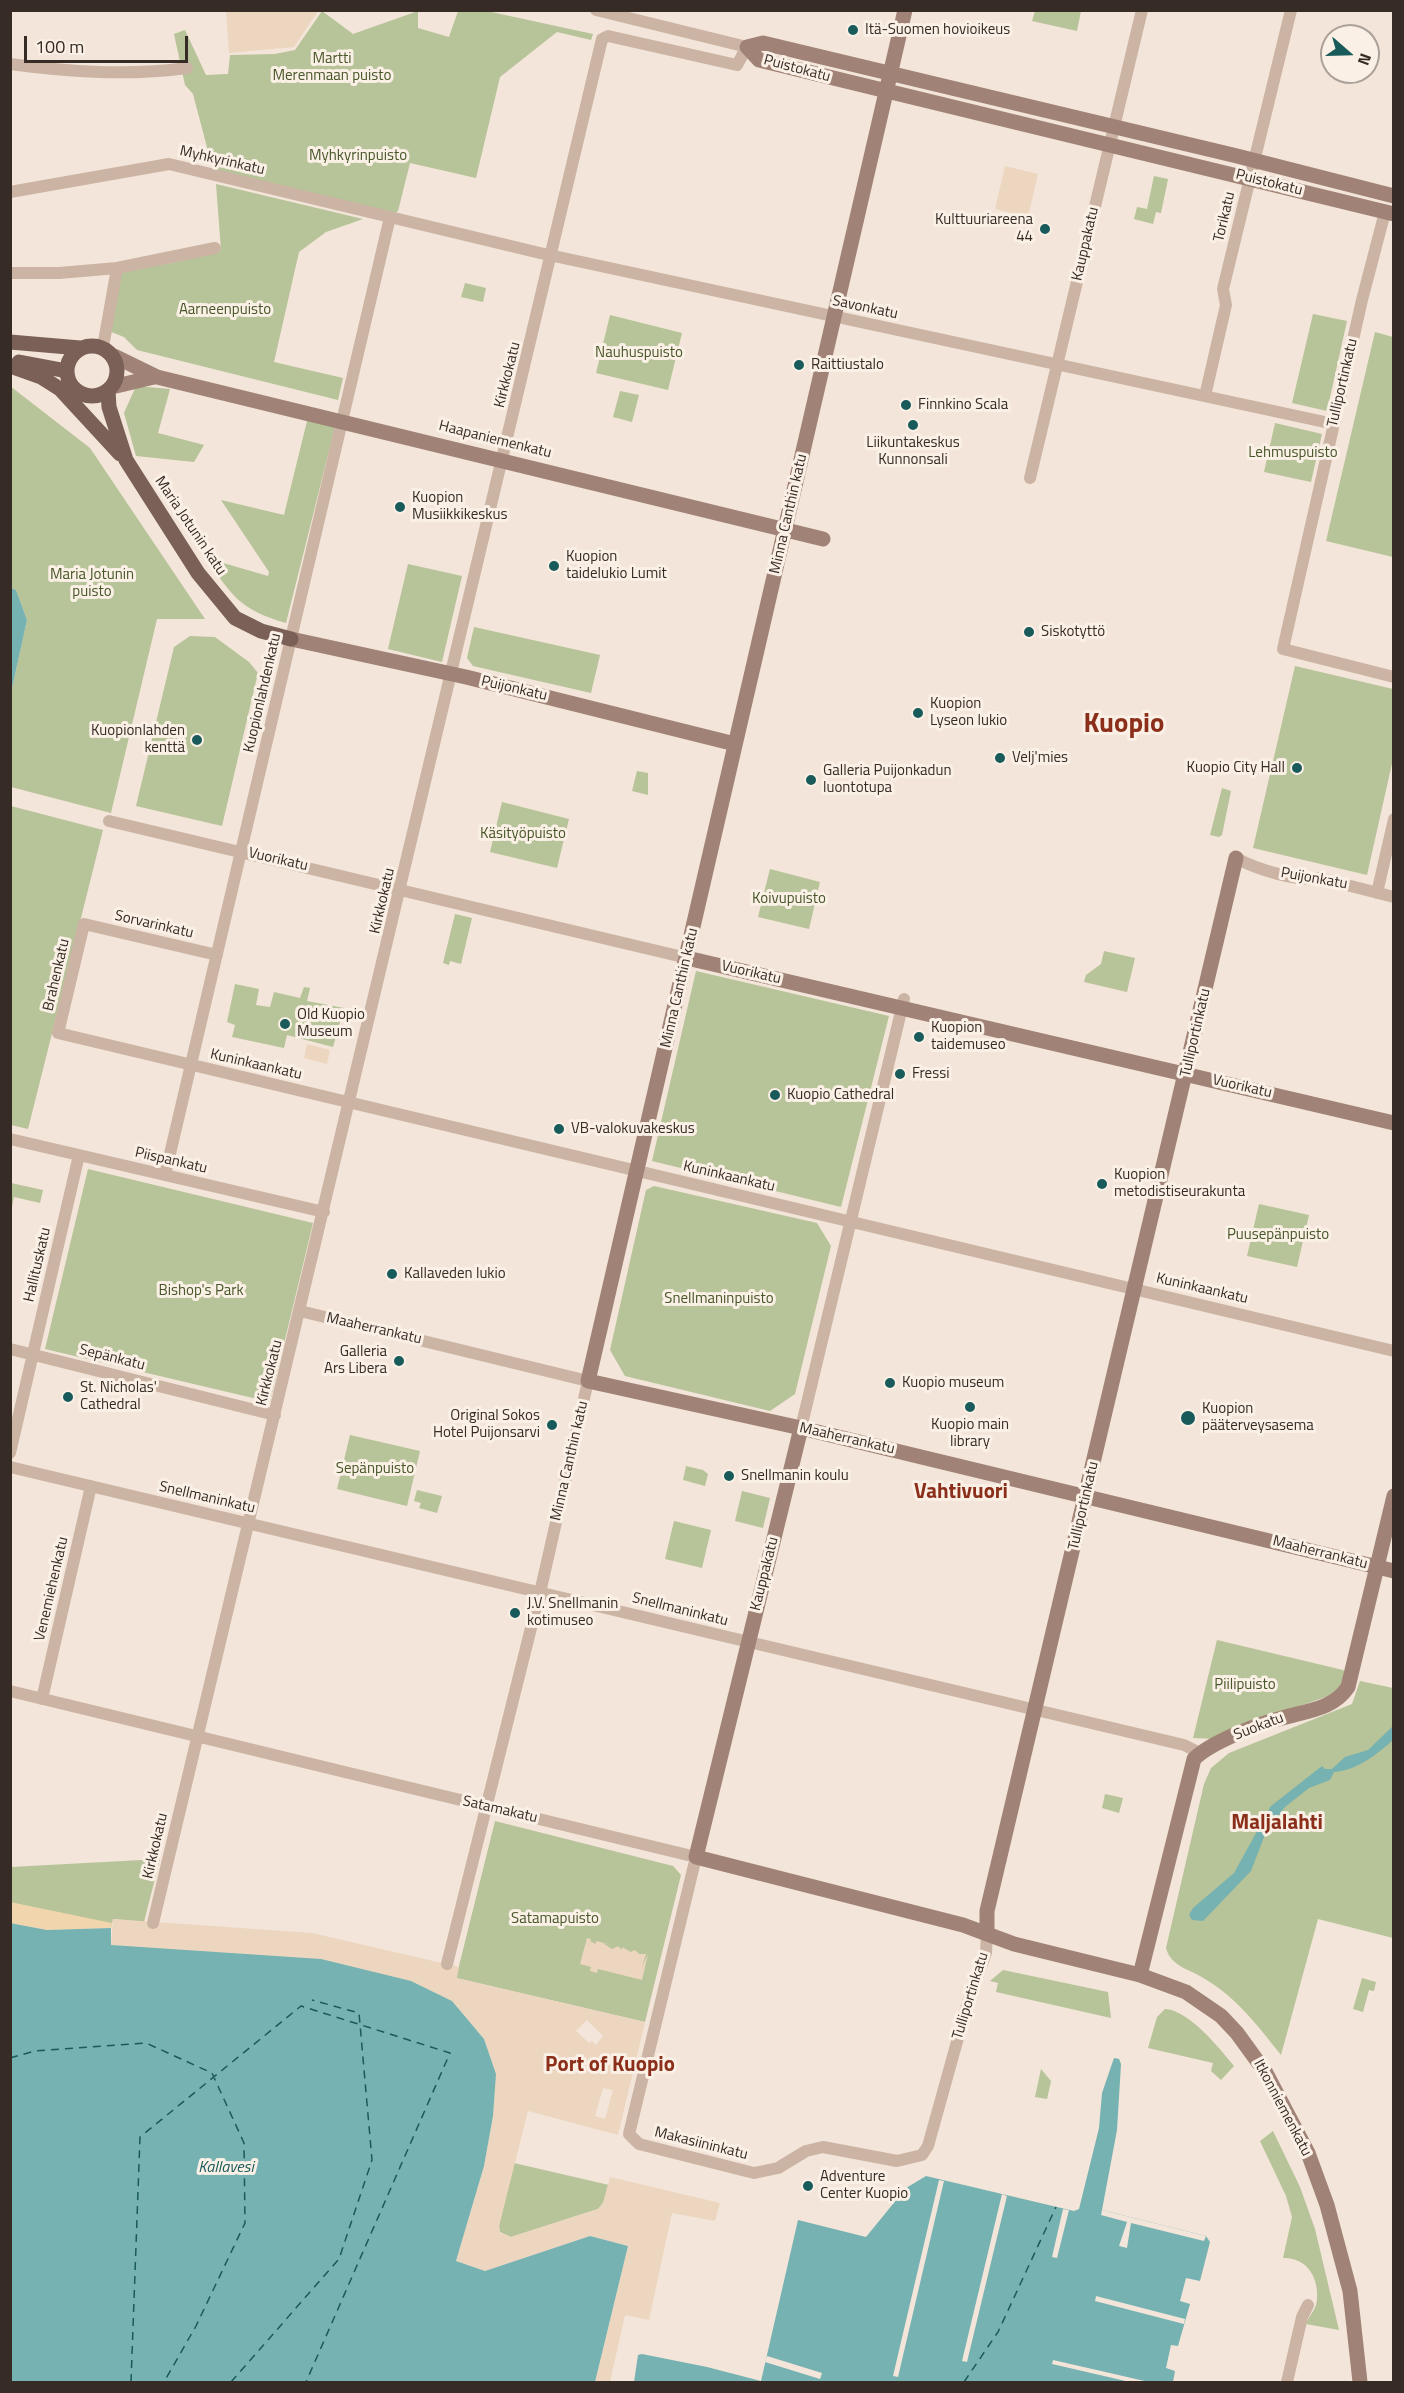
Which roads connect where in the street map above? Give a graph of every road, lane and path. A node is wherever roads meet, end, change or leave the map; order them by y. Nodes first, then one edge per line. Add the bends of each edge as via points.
1 (596, 10) edge
2 (905, 10) edge
3 (1142, 10) edge
4 (1291, 10) edge
5 (747, 48) junction
6 (10, 64) edge
7 (187, 68) dead end
8 (891, 75) junction
9 (887, 91) junction
10 (1114, 127) junction
11 (1109, 146) junction
12 (1254, 160) junction
13 (1250, 178) junction
14 (10, 192) edge
15 (1393, 193) edge
16 (1389, 213) edge
17 (390, 217) junction
18 (215, 248) dead end
19 (551, 255) junction
20 (117, 268) junction
21 (10, 273) edge
22 (835, 317) junction
23 (10, 342) edge
24 (80, 348) junction
25 (108, 352) junction
26 (10, 360) edge
27 (1056, 365) junction
28 (10, 366) edge
29 (67, 371) junction
30 (157, 377) junction
31 (110, 389) junction
32 (88, 396) junction
33 (1205, 396) junction
34 (341, 420) junction
35 (1334, 424) junction
36 (106, 437) junction
37 (126, 460) junction
38 (503, 460) junction
39 (1030, 478) dead end
40 (785, 530) junction
41 (824, 539) dead end
42 (291, 639) junction
43 (452, 675) junction
44 (1394, 676) edge
45 (735, 744) junction
46 (1394, 819) edge
47 (109, 820) dead end
48 (242, 852) junction
49 (1236, 858) joint
50 (401, 889) junction
51 (1377, 893) junction
52 (1394, 897) edge
53 (84, 924) joint
54 (217, 955) junction
55 (687, 958) junction
56 (903, 1004) junction
57 (58, 1033) joint
58 (192, 1065) junction
59 (1186, 1075) junction
60 (350, 1103) junction
61 (1394, 1123) edge
62 (10, 1139) edge
63 (79, 1155) junction
64 (637, 1170) junction
65 (165, 1175) junction
66 (324, 1212) junction
67 (850, 1222) junction
68 (1135, 1289) junction
69 (300, 1311) junction
70 (10, 1349) edge
71 (1394, 1351) edge
72 (33, 1355) junction
73 (588, 1381) junction
74 (275, 1415) junction
75 (801, 1428) junction
76 (10, 1452) edge
77 (10, 1467) edge
78 (91, 1486) junction
79 (1086, 1496) junction
80 (1394, 1496) edge
81 (249, 1523) junction
82 (1377, 1567) junction
83 (1394, 1571) edge
84 (540, 1592) junction
85 (749, 1642) junction
86 (10, 1691) edge
87 (42, 1699) junction
88 (1035, 1711) junction
89 (198, 1737) junction
90 (1200, 1753) junction
91 (486, 1808) junction
92 (696, 1857) junction
93 (153, 1923) dead end
94 (987, 1934) junction
95 (447, 1964) dead end
96 (1140, 1975) junction
97 (639, 2144) joint
98 (926, 2151) joint
99 (1308, 2305) dead end
100 (1287, 2382) edge
101 (1360, 2382) edge

1 - 5 street
2 - 8 main road, Minna Canthin katu
3 - 10 street, Kauppakatu
4 - 12 street, Torikatu
5 - 8 main road, Puistokatu via 763,43
5 - 9 main road, Puistokatu via 759,60
5 - 19 street, Kirkkokatu via 737,65 608,36 602,39
6 - 7 street via 81,73
8 - 9 main road, Minna Canthin katu
8 - 10 main road, Puistokatu
9 - 11 main road, Puistokatu
9 - 22 main road, Minna Canthin katu
10 - 11 street, Kauppakatu
10 - 12 main road, Puistokatu
11 - 13 main road, Puistokatu
11 - 27 street, Kauppakatu
12 - 13 street, Torikatu
12 - 15 main road, Puistokatu
13 - 16 main road, Puistokatu
13 - 33 street, Torikatu via 1223,289 1226,305
14 - 17 street, Myhkyrinkatu via 169,164
15 - 16 main road, Tulliportinkatu
16 - 35 street, Tulliportinkatu
17 - 19 street, Savonkatu
17 - 34 street, Kuopionlahdenkatu
18 - 20 street
19 - 22 street, Savonkatu
19 - 38 street, Kirkkokatu
20 - 21 street
20 - 25 street
22 - 27 street, Savonkatu
22 - 40 main road, Minna Canthin katu
23 - 24 main road
24 - 25 main road via 93,345
24 - 29 main road via 71,356
25 - 30 main road, Haapaniemenkatu
25 - 31 main road via 118,368
26 - 29 main road
27 - 33 street, Savonkatu
27 - 39 street, Kauppakatu
28 - 36 main road via 60,389
29 - 32 main road via 74,388
30 - 31 main road, Haapaniemenkatu
30 - 34 main road, Haapaniemenkatu
31 - 32 main road
31 - 37 main road, Maria Jotunin katu via 108,407
32 - 36 main road
33 - 35 street, Savonkatu
34 - 38 main road, Haapaniemenkatu
34 - 42 street, Kuopionlahdenkatu
35 - 44 street, Tulliportinkatu via 1283,650
36 - 37 main road
37 - 42 main road, Maria Jotunin katu via 198,573 226,609 246,624
38 - 40 main road, Haapaniemenkatu
38 - 43 street, Kirkkokatu
40 - 41 main road, Haapaniemenkatu
40 - 45 main road, Minna Canthin katu
42 - 43 main road, Puijonkatu
42 - 48 street, Kuopionlahdenkatu
43 - 45 main road, Puijonkatu
43 - 50 street, Kirkkokatu
45 - 55 main road, Minna Canthin katu
46 - 51 street
47 - 48 street, Vuorikatu
48 - 50 street, Vuorikatu
48 - 54 street, Kuopionlahdenkatu
49 - 51 street, Puijonkatu via 1252,867
49 - 59 main road, Tulliportinkatu
50 - 55 street, Vuorikatu
50 - 60 street, Kirkkokatu
51 - 52 street, Puijonkatu
53 - 54 street, Sorvarinkatu
53 - 57 street, Brahenkatu
54 - 58 street, Kuopionlahdenkatu
55 - 56 main road, Vuorikatu
55 - 64 main road, Minna Canthin katu
56 - 59 main road, Vuorikatu
56 - 67 street, Kauppakatu
57 - 58 street, Kuninkaankatu
58 - 60 street, Kuninkaankatu
58 - 65 street, Kuopionlahdenkatu
59 - 61 main road, Vuorikatu
59 - 68 main road, Tulliportinkatu
60 - 64 street, Kuninkaankatu
60 - 66 street, Kirkkokatu
62 - 63 street, Piispankatu
63 - 65 street, Piispankatu
63 - 72 street, Hallituskatu
64 - 67 street, Kuninkaankatu
64 - 73 main road, Minna Canthin katu
65 - 66 street, Piispankatu
66 - 69 street, Kirkkokatu
67 - 68 street, Kuninkaankatu
67 - 75 street, Kauppakatu
68 - 71 street, Kuninkaankatu
68 - 79 main road, Tulliportinkatu
69 - 73 street, Maaherrankatu
69 - 74 street, Kirkkokatu
70 - 72 street, Sepänkatu
72 - 74 street, Sepänkatu
72 - 76 street, Hallituskatu
73 - 75 main road, Maaherrankatu
73 - 84 street, Minna Canthin katu
74 - 81 street, Kirkkokatu
75 - 79 main road, Maaherrankatu
75 - 85 main road, Kauppakatu
77 - 78 street, Snellmaninkatu
78 - 81 street, Snellmaninkatu
78 - 87 street, Venemiehenkatu
79 - 82 main road, Maaherrankatu
79 - 88 main road, Tulliportinkatu
80 - 82 main road, Suokatu
81 - 84 street, Snellmaninkatu
81 - 89 street, Kirkkokatu
82 - 83 main road, Maaherrankatu
82 - 90 main road, Suokatu via 1343,1695 1325,1706 1280,1718
84 - 85 street, Snellmaninkatu
84 - 91 street, Minna Canthin katu
85 - 88 street, Snellmaninkatu
85 - 92 main road, Kauppakatu
86 - 87 street, Satamakatu
87 - 89 street, Satamakatu
88 - 90 street, Snellmaninkatu via 1184,1745
88 - 94 main road, Tulliportinkatu via 987,1911
89 - 91 street, Satamakatu
89 - 93 street, Kirkkokatu
90 - 96 main road via 1190,1767
91 - 92 street, Satamakatu
91 - 95 street, Minna Canthin katu
92 - 94 main road, Satamakatu via 963,1924
92 - 97 street, Kauppakatu via 629,2129 631,2138
94 - 96 main road, Itkonniemenkatu
94 - 98 street, Tulliportinkatu via 986,1953 968,2002
96 - 101 main road, Itkonniemenkatu via 1186,1992 1221,2016 1254,2054 1276,2090 1308,2153 1327,2205 1350,2291
97 - 98 street, Makasiininkatu via 754,2173 778,2168 806,2151 823,2147 897,2161 916,2158
99 - 100 street

